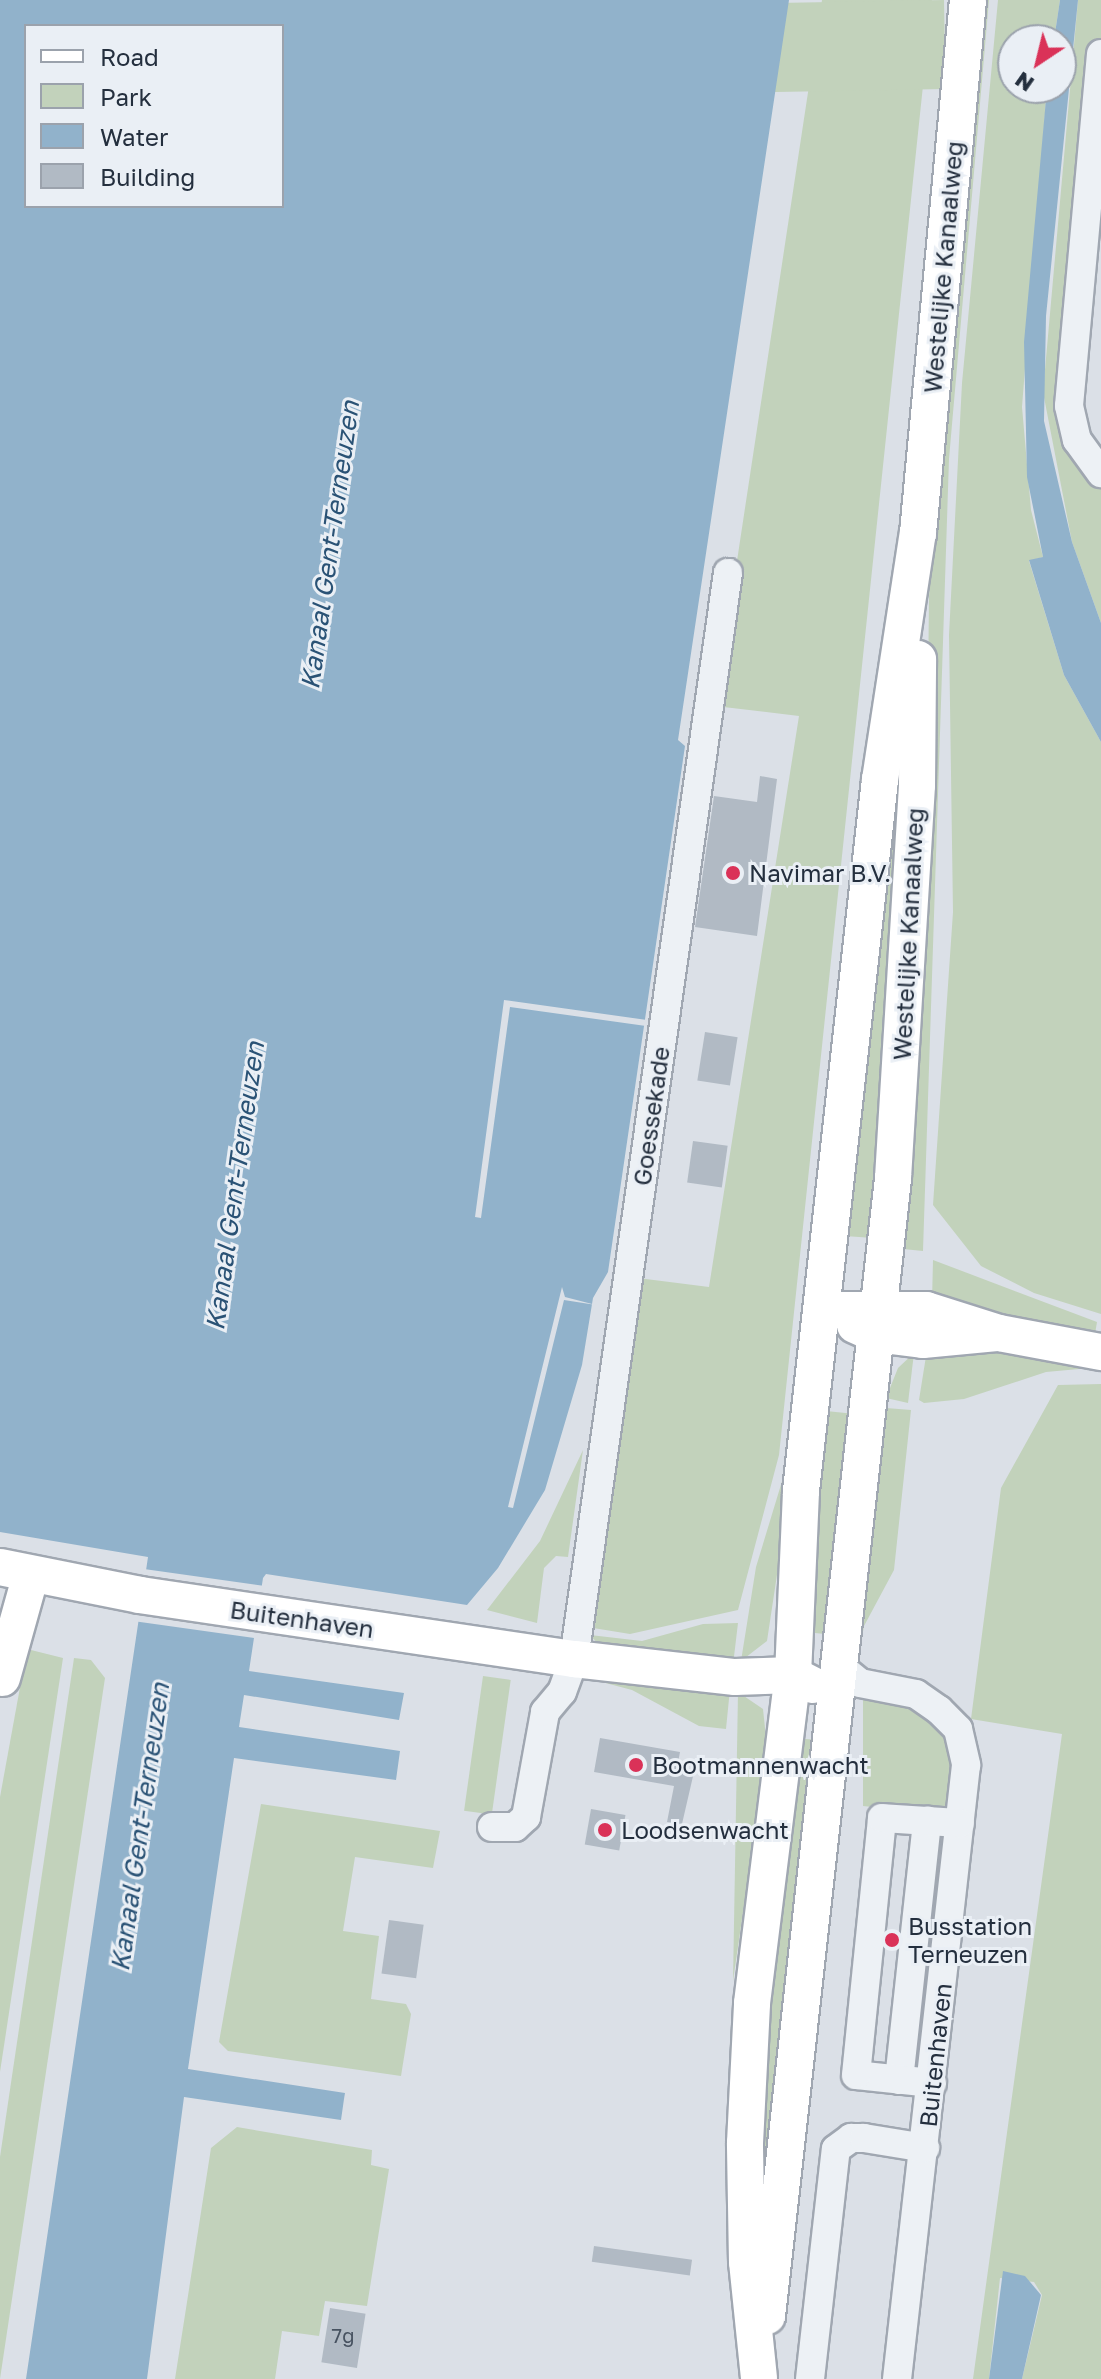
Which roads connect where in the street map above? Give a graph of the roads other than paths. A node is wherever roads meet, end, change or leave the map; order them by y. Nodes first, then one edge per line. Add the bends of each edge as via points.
1 (968, 0) edge
2 (1101, 54) edge
3 (1101, 473) edge
4 (918, 533) junction
5 (728, 573) dead end
6 (825, 1310) junction
7 (877, 1320) junction
8 (1101, 1352) edge
9 (801, 1491) junction
10 (13, 1570) edge
11 (0, 1632) edge
12 (574, 1659) junction
13 (838, 1665) junction
14 (1, 1674) edge
15 (741, 1675) junction
16 (793, 1675) junction
17 (833, 1712) junction
18 (783, 1736) junction
19 (927, 1821) junction
20 (960, 1823) junction
21 (492, 1827) dead end
22 (899, 2080) junction
23 (932, 2083) junction
24 (925, 2148) junction
25 (759, 2378) edge
26 (810, 2379) edge
27 (897, 2379) edge

1 - 4 main road, Westelijke Kanaalweg
2 - 3 street via 1069,406 1077,440
4 - 6 main road, Westelijke Kanaalweg via 880,780
4 - 7 main road, Westelijke Kanaalweg via 917,785
5 - 12 street, Goessekade
6 - 7 main road
6 - 9 main road
7 - 8 main road via 962,1317 999,1333
7 - 13 main road
9 - 15 main road via 773,1646
9 - 16 main road
10 - 11 main road
10 - 12 main road, Buitenhaven via 140,1595
10 - 14 main road
12 - 15 main road, Buitenhaven
12 - 21 street via 562,1692 545,1712 526,1817 515,1827
13 - 17 main road
13 - 20 street, Buitenhaven via 860,1683 916,1694 958,1729 966,1765
15 - 16 main road, Buitenhaven
15 - 18 main road via 763,1695
16 - 17 main road via 815,1687
16 - 18 main road
17 - 25 main road
18 - 25 main road via 752,2003 745,2143 747,2262
19 - 20 street
19 - 22 street
19 - 22 street via 882,1818 856,2075
20 - 23 street, Buitenhaven
22 - 23 street
23 - 24 street, Buitenhaven
24 - 26 street via 851,2138 836,2149
24 - 27 street, Buitenhaven

